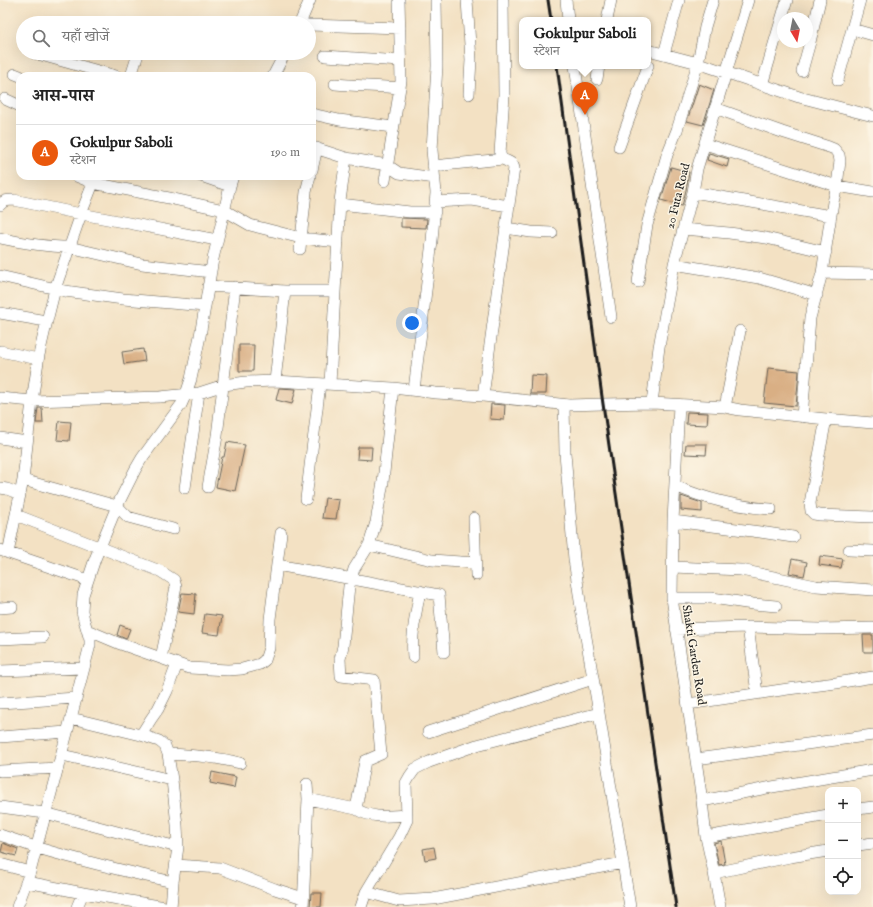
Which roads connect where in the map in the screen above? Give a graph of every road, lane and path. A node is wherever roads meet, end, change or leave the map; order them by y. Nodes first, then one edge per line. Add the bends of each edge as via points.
1 (310, 0) edge
2 (399, 0) edge
3 (436, 0) edge
4 (468, 0) edge
5 (503, 0) edge
6 (566, 0) edge
7 (611, 0) edge
8 (679, 0) edge
9 (713, 0) edge
10 (748, 0) edge
11 (787, 0) edge
12 (820, 0) edge
13 (860, 0) edge
14 (303, 16) edge
15 (568, 17) edge
16 (608, 17) edge
17 (316, 25) edge
18 (400, 28) junction
19 (852, 29) junction
20 (873, 35) edge
21 (651, 51) edge
22 (664, 54) junction
23 (326, 56) dead end
24 (59, 60) edge
25 (136, 60) edge
26 (281, 60) edge
27 (400, 60) junction
28 (698, 63) junction
29 (575, 69) edge
30 (599, 69) edge
31 (647, 69) edge
32 (802, 71) dead end
33 (102, 72) edge
34 (132, 72) edge
35 (275, 72) edge
36 (726, 73) junction
37 (597, 79) dead end
38 (838, 80) dead end
39 (335, 84) dead end
40 (762, 85) junction
41 (400, 88) junction
42 (469, 94) dead end
43 (4, 99) dead end
44 (16, 104) edge
45 (715, 108) junction
46 (316, 115) edge
47 (873, 116) edge
48 (394, 127) junction
49 (705, 144) junction
50 (620, 146) dead end
51 (316, 148) edge
52 (346, 158) junction
53 (503, 159) junction
54 (387, 166) junction
55 (433, 166) junction
56 (435, 178) junction
57 (94, 180) edge
58 (309, 180) edge
59 (231, 181) edge
60 (385, 181) dead end
61 (837, 186) junction
62 (694, 192) junction
63 (873, 192) edge
64 (340, 204) junction
65 (0, 205) edge
66 (509, 206) junction
67 (435, 207) junction
68 (224, 210) junction
69 (81, 214) junction
70 (831, 216) junction
71 (506, 228) junction
72 (683, 229) junction
73 (552, 233) dead end
74 (0, 238) edge
75 (217, 240) junction
76 (338, 242) junction
77 (300, 243) junction
78 (69, 247) junction
79 (826, 252) junction
80 (674, 264) junction
81 (211, 272) junction
82 (822, 273) junction
83 (873, 274) edge
84 (0, 276) edge
85 (638, 282) dead end
86 (208, 286) junction
87 (235, 287) junction
88 (55, 288) junction
89 (285, 291) junction
90 (335, 291) junction
91 (816, 295) junction
92 (205, 306) junction
93 (0, 313) edge
94 (611, 317) dead end
95 (46, 322) junction
96 (740, 331) dead end
97 (0, 352) edge
98 (38, 359) junction
99 (275, 381) junction
100 (325, 384) junction
101 (224, 385) junction
102 (393, 388) junction
103 (414, 390) junction
104 (199, 393) junction
105 (186, 394) junction
106 (483, 396) junction
107 (0, 398) edge
108 (32, 401) junction
109 (652, 403) junction
110 (564, 404) junction
111 (679, 404) junction
112 (724, 407) junction
113 (802, 417) junction
114 (826, 420) junction
115 (873, 423) edge
116 (0, 438) edge
117 (27, 442) junction
118 (23, 480) junction
119 (675, 486) junction
120 (208, 487) dead end
121 (0, 488) edge
122 (185, 488) dead end
123 (20, 494) junction
124 (306, 499) dead end
125 (117, 506) junction
126 (771, 509) dead end
127 (16, 515) junction
128 (873, 517) edge
129 (474, 518) dead end
130 (673, 521) junction
131 (173, 529) dead end
132 (280, 533) dead end
133 (793, 537) dead end
134 (369, 545) junction
135 (100, 548) junction
136 (850, 550) dead end
137 (873, 551) edge
138 (4, 552) edge
139 (475, 563) junction
140 (277, 565) junction
141 (673, 567) junction
142 (476, 575) dead end
143 (352, 578) junction
144 (88, 580) junction
145 (873, 590) edge
146 (420, 591) junction
147 (672, 598) junction
148 (776, 606) dead end
149 (12, 607) dead end
150 (0, 608) edge
151 (748, 627) junction
152 (873, 628) edge
153 (676, 629) junction
154 (87, 630) junction
155 (43, 637) dead end
156 (0, 639) edge
157 (444, 652) dead end
158 (413, 657) dead end
159 (161, 658) junction
160 (177, 664) junction
161 (83, 668) junction
162 (0, 671) edge
163 (873, 677) edge
164 (593, 679) junction
165 (757, 693) junction
166 (76, 698) junction
167 (0, 702) edge
168 (688, 704) junction
169 (599, 713) junction
170 (71, 718) junction
171 (67, 732) junction
172 (428, 732) dead end
173 (141, 735) junction
174 (873, 735) edge
175 (0, 737) edge
176 (168, 754) junction
177 (62, 755) junction
178 (696, 759) junction
179 (240, 763) dead end
180 (58, 768) junction
181 (873, 770) edge
182 (0, 771) edge
183 (172, 780) junction
184 (307, 784) dead end
185 (308, 799) junction
186 (702, 801) junction
187 (0, 807) edge
188 (873, 807) edge
189 (356, 809) junction
190 (861, 809) edge
191 (46, 813) junction
192 (407, 815) junction
193 (825, 816) edge
194 (0, 835) edge
195 (706, 837) junction
196 (873, 843) edge
197 (861, 845) edge
198 (178, 847) junction
199 (37, 848) junction
200 (825, 852) edge
201 (623, 863) junction
202 (0, 864) edge
203 (176, 865) junction
204 (714, 872) junction
205 (29, 877) junction
206 (173, 882) junction
207 (366, 892) junction
208 (83, 893) junction
209 (303, 902) edge
210 (18, 907) edge
211 (77, 907) edge
212 (165, 907) edge
213 (171, 907) edge
214 (361, 907) edge
215 (630, 907) edge
216 (720, 907) edge

1 - 14 street
2 - 18 street
3 - 55 street via 437,66
4 - 42 street via 471,60
5 - 53 street via 504,95 500,156
6 - 15 street
7 - 16 street
8 - 22 street
9 - 28 street
10 - 36 street, 20 Futa Road
11 - 40 street
12 - 32 street
13 - 19 street
17 - 18 street
18 - 27 street
19 - 20 street
19 - 38 street
21 - 22 street
22 - 28 street
23 - 27 street
24 - 33 street
25 - 34 street
26 - 35 street
27 - 41 street
28 - 36 street
28 - 85 street via 647,225
29 - 94 street
30 - 37 street
31 - 50 street
36 - 40 street
36 - 45 street, 20 Futa Road
39 - 41 street
40 - 47 street
41 - 48 street
43 - 44 street
45 - 49 street, 20 Futa Road
45 - 61 street via 834,150 840,161
46 - 48 street
48 - 54 street
49 - 61 street
49 - 62 street, 20 Futa Road via 697,169
51 - 52 street
52 - 54 street
52 - 64 street
53 - 55 street
53 - 66 street via 514,165
54 - 56 street via 398,173
54 - 60 street
55 - 56 street
56 - 67 street
57 - 68 street
57 - 69 street
58 - 77 street
59 - 68 street
61 - 63 street
61 - 70 street
62 - 70 street
62 - 72 street, 20 Futa Road
64 - 67 street via 410,212
64 - 76 street
65 - 69 street via 7,200 14,200
66 - 67 street via 472,200
66 - 71 street
67 - 103 street
68 - 75 street
68 - 77 street via 250,225
69 - 75 street
69 - 78 street
70 - 79 street
71 - 73 street
71 - 106 street
72 - 79 street via 766,238
72 - 80 street, 20 Futa Road
74 - 78 street
75 - 81 street
76 - 77 street
76 - 90 street
78 - 81 street via 142,264
78 - 88 street
79 - 82 street
80 - 91 street via 759,278
80 - 109 street, 20 Futa Road
81 - 86 street
82 - 83 street
82 - 91 street
84 - 88 street
86 - 87 street
86 - 92 street
87 - 89 street
87 - 101 street
88 - 92 street via 123,299
88 - 95 street
89 - 90 street
89 - 99 street
90 - 100 street
91 - 113 street via 810,318
92 - 105 street
93 - 95 street
95 - 98 street
96 - 112 street
97 - 98 street
98 - 108 street
99 - 100 street
99 - 101 street
100 - 102 street
100 - 124 street
101 - 104 street
101 - 120 street
102 - 103 street
102 - 134 street via 383,482
103 - 106 street
104 - 105 street
104 - 122 street
105 - 108 street
105 - 125 street via 181,405 142,458
106 - 110 street
107 - 108 street
108 - 117 street
109 - 110 street
109 - 111 street
110 - 164 street via 565,453 574,559
111 - 112 street
111 - 119 street, Shakti Garden Road
112 - 113 street
113 - 114 street
114 - 115 street
114 - 128 street via 810,503 811,511 820,515
116 - 117 street
117 - 118 street
118 - 123 street
118 - 125 street
119 - 126 street via 732,504
119 - 130 street, Shakti Garden Road
121 - 123 street
123 - 127 street
125 - 131 street via 128,517
125 - 135 street
127 - 135 street
127 - 138 street
129 - 139 street
130 - 133 street
130 - 141 street, Shakti Garden Road
132 - 140 street
134 - 139 street via 432,560
134 - 143 street
135 - 144 street
135 - 159 street via 160,571 174,580 176,587
136 - 137 street
138 - 144 street
139 - 142 street
140 - 143 street
140 - 160 street via 269,648 265,660 252,667 228,670 189,668
141 - 145 street via 741,570 816,586
141 - 147 street, Shakti Garden Road
143 - 146 street
143 - 189 street via 340,659 341,676 374,680 381,754 365,761
144 - 154 street via 83,595 82,611
146 - 157 street via 439,594
146 - 158 street via 413,631
147 - 148 street via 712,598
147 - 153 street, Shakti Garden Road
149 - 150 street
151 - 152 street
151 - 153 street
151 - 165 street
153 - 168 street, Shakti Garden Road
154 - 159 street
154 - 161 street via 90,645
155 - 156 street
159 - 160 street
160 - 173 street via 158,709
161 - 162 street
161 - 166 street
163 - 165 street
164 - 169 street
164 - 172 street
165 - 168 street
166 - 167 street
166 - 170 street
168 - 178 street, Shakti Garden Road
169 - 192 street via 477,745 415,769 406,783
169 - 201 street
170 - 171 street
170 - 173 street
171 - 175 street
171 - 177 street
173 - 176 street via 159,741 165,746
174 - 178 street
176 - 179 street
176 - 183 street
177 - 180 street
177 - 183 street
178 - 186 street, Shakti Garden Road
180 - 182 street
180 - 191 street
181 - 186 street via 772,786
183 - 198 street
184 - 185 street
185 - 189 street
185 - 209 street
186 - 195 street, Shakti Garden Road
187 - 191 street
188 - 190 street
189 - 192 street via 376,816
191 - 198 street
191 - 199 street
192 - 207 street via 399,837
193 - 195 street
194 - 199 street
195 - 204 street, Shakti Garden Road
196 - 197 street
198 - 203 street
199 - 205 street
199 - 206 street
200 - 204 street
201 - 207 street via 433,899 398,900
201 - 215 street
202 - 205 street
203 - 206 street
203 - 209 street via 220,868
204 - 216 street, Shakti Garden Road
205 - 208 street
205 - 210 street
206 - 213 street
207 - 214 street
208 - 211 street
208 - 212 street

